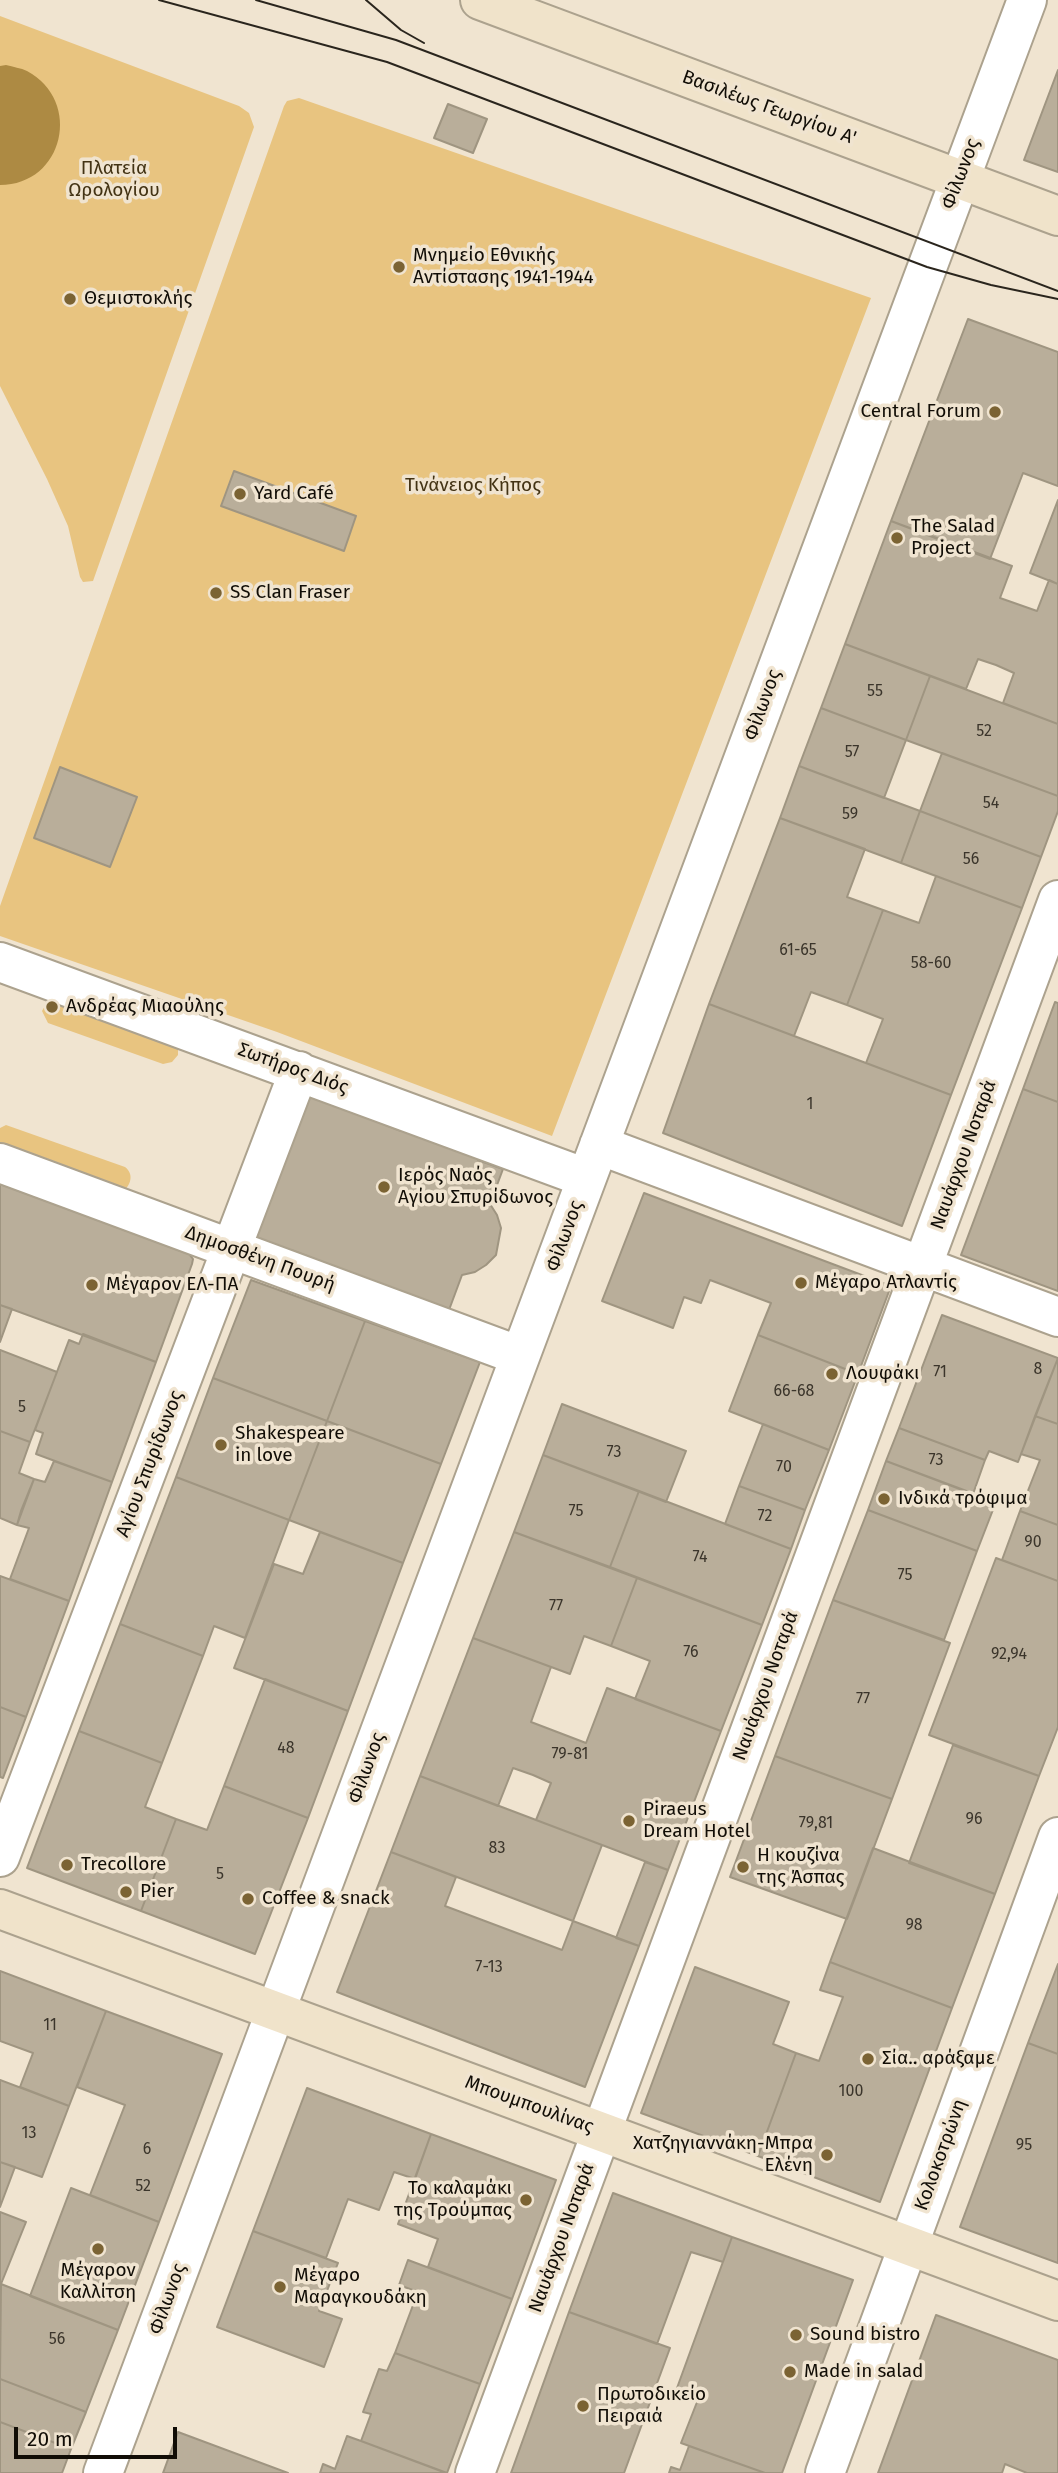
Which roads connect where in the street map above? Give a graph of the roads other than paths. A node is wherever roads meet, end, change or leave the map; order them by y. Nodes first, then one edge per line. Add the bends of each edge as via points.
1 (480, 0) edge
2 (1027, 0) edge
3 (959, 179) junction
4 (1058, 216) edge
5 (1058, 900) edge
6 (0, 962) edge
7 (299, 1071) junction
8 (592, 1162) junction
9 (0, 1163) edge
10 (232, 1248) junction
11 (922, 1266) junction
12 (1058, 1317) edge
13 (520, 1356) junction
14 (1058, 1837) edge
15 (0, 1857) edge
16 (0, 1909) edge
17 (276, 2011) junction
18 (602, 2132) junction
19 (908, 2245) junction
20 (1058, 2301) edge
21 (103, 2473) edge
22 (475, 2473) edge
23 (825, 2473) edge

1 - 3 street, Βασιλέως Γεωργίου Α'
2 - 3 street, Φίλωνος
3 - 4 street, Βασιλέως Γεωργίου Α'
3 - 8 street, Φίλωνος
5 - 11 street, Ναυάρχου Νοταρά
6 - 7 street, Σωτήρος Διός
7 - 8 street, Σωτήρος Διός
7 - 10 street, Αγίου Σπυρίδωνος
8 - 11 street, Σωτήρος Διός
8 - 13 street, Φίλωνος
9 - 10 street, Δημοσθένη Πουρή
10 - 13 street, Δημοσθένη Πουρή
10 - 15 street, Αγίου Σπυρίδωνος
11 - 12 street, Σωτήρος Διός
11 - 18 street, Ναυάρχου Νοταρά
13 - 17 street, Φίλωνος
14 - 19 street, Κολοκοτρώνη
16 - 17 street, Μπουμπουλίνας
17 - 18 street, Μπουμπουλίνας
17 - 21 street, Φίλωνος
18 - 19 street, Μπουμπουλίνας
18 - 22 street, Ναυάρχου Νοταρά
19 - 20 street, Μπουμπουλίνας
19 - 23 street, Κολοκοτρώνη

